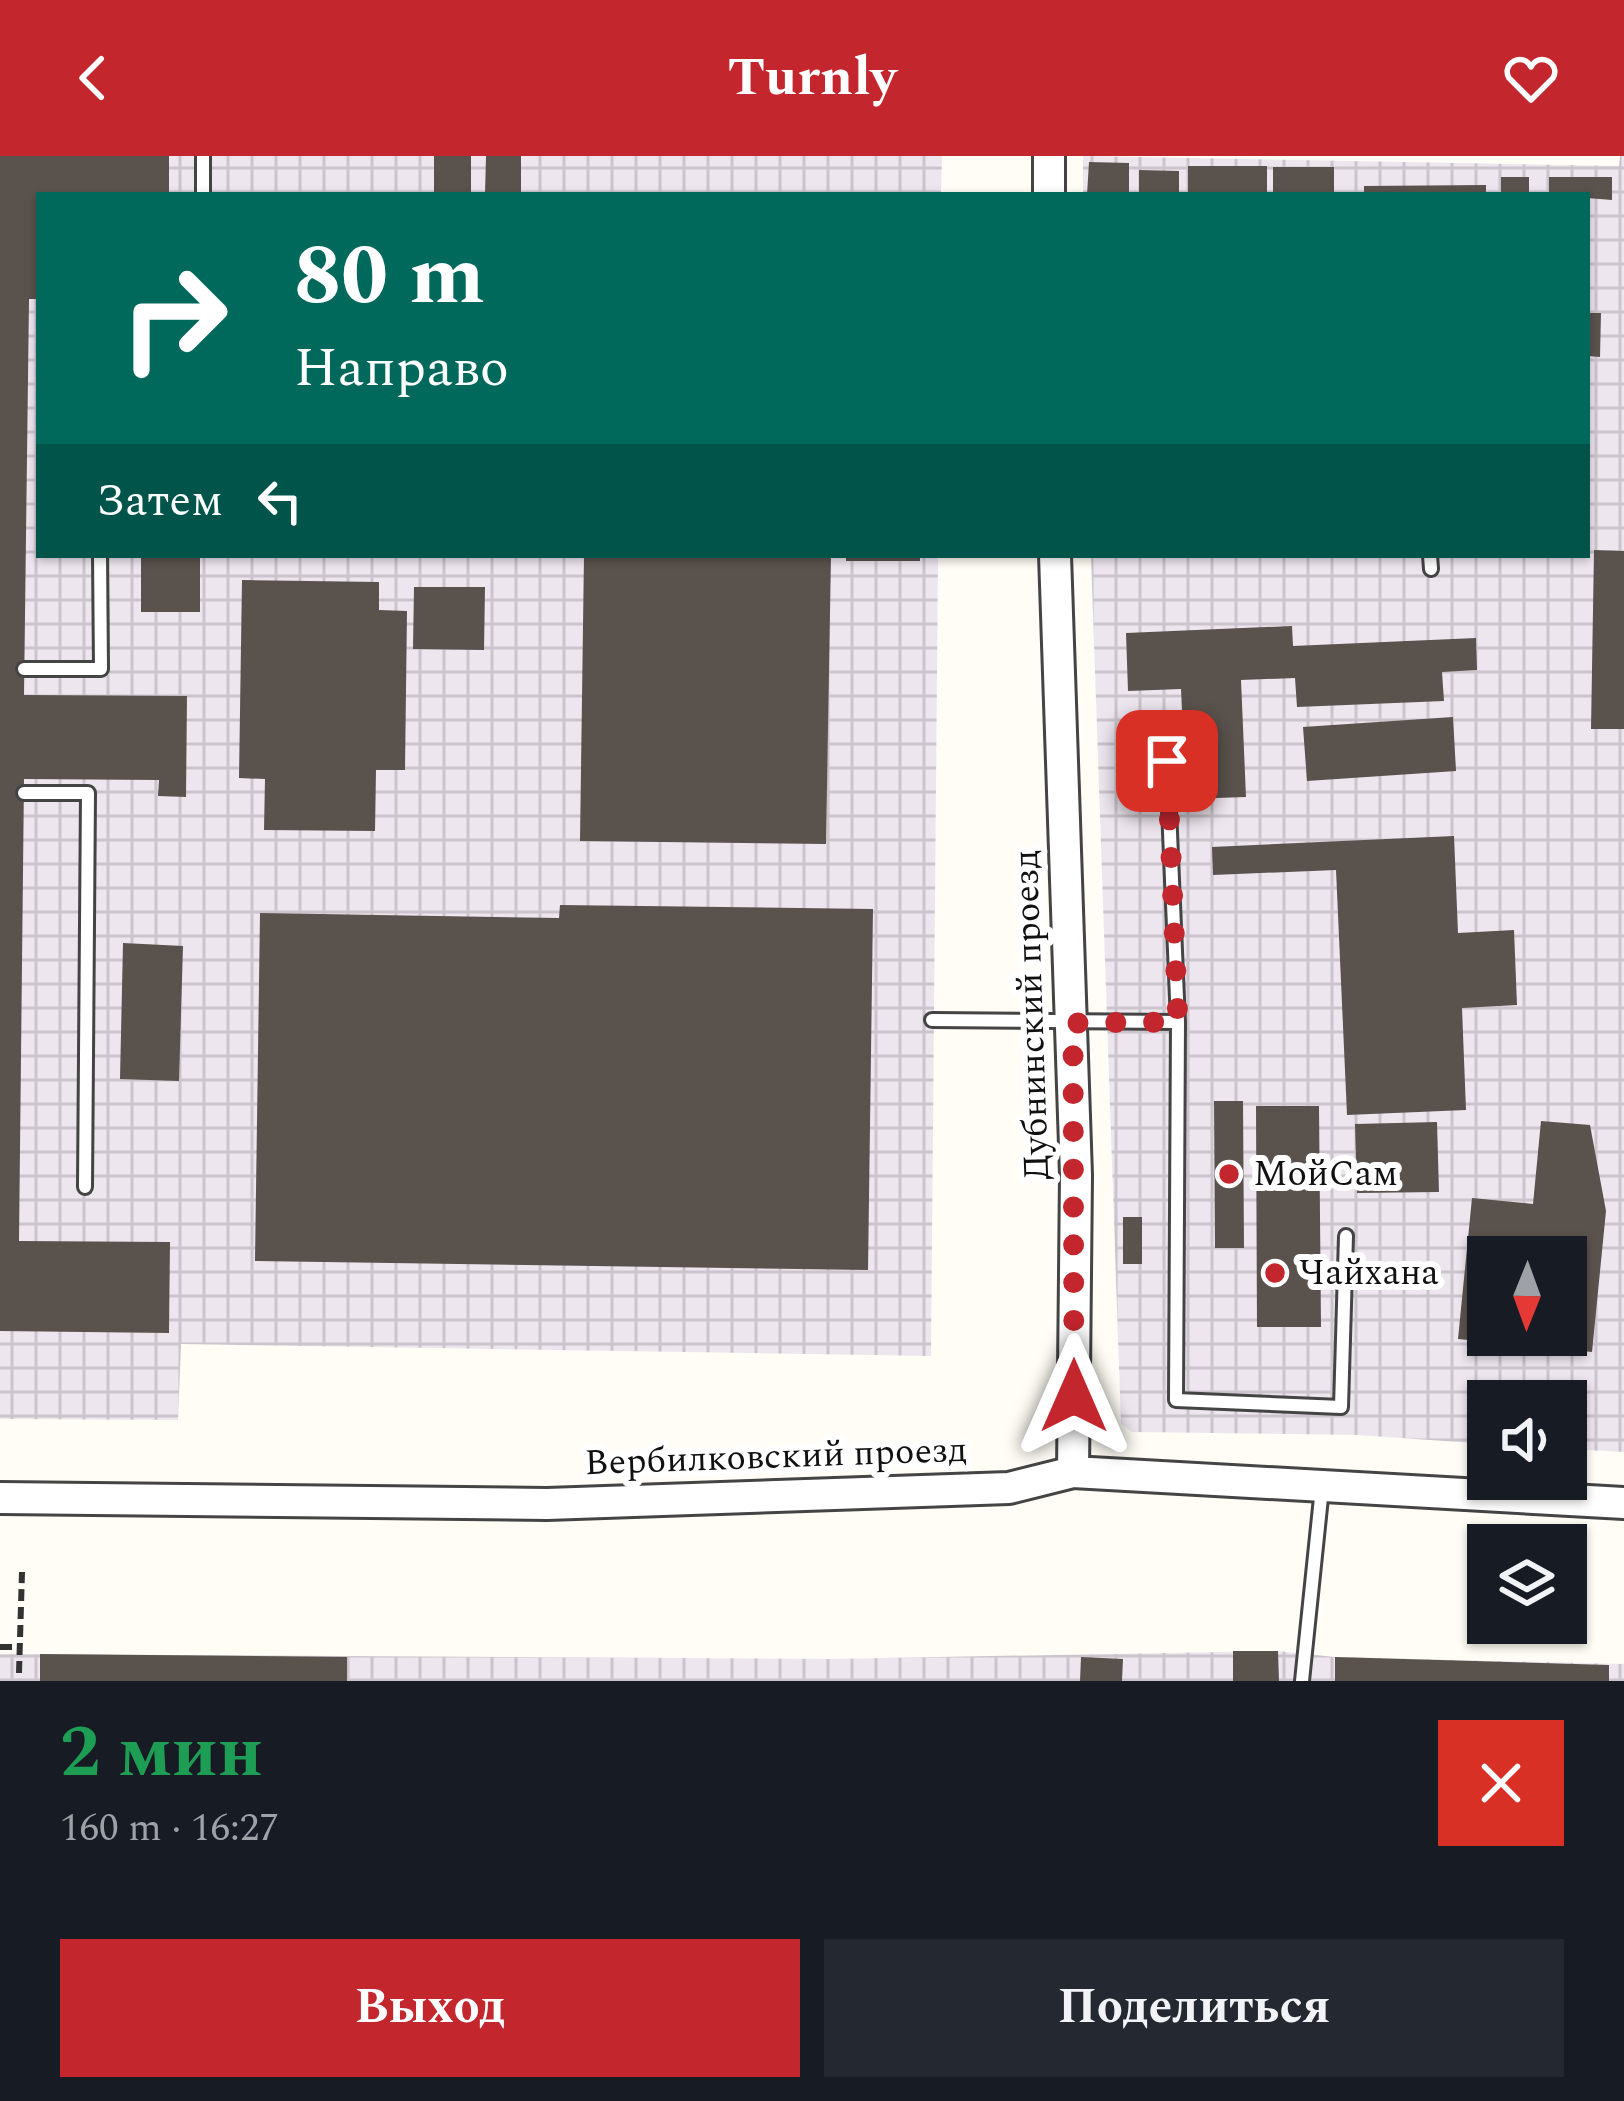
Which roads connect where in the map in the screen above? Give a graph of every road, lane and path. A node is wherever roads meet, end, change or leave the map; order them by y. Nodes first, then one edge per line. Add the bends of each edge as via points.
1 (203, 156) edge
2 (1049, 156) edge
3 (203, 192) edge
4 (1049, 192) edge
5 (100, 558) edge
6 (1054, 558) edge
7 (24, 669) dead end
8 (1167, 761) dead end
9 (24, 793) dead end
10 (932, 1020) dead end
11 (1178, 1022) junction
12 (1073, 1023) junction
13 (85, 1187) dead end
14 (1346, 1236) dead end
15 (1073, 1472) junction
16 (1322, 1488) junction
17 (0, 1498) edge
18 (1624, 1503) edge
19 (22, 1572) dead end
20 (0, 1647) edge
21 (19, 1647) junction
22 (19, 1673) dead end
23 (1302, 1681) edge

1 - 3 lane
2 - 4 street
5 - 7 lane via 100,669
6 - 12 street, Дубнинский проезд
8 - 11 lane
9 - 13 lane via 88,794
10 - 12 lane
11 - 12 lane
11 - 14 lane via 1176,1400 1341,1407
12 - 15 street, Дубнинский проезд
15 - 16 street, Вербилковский проезд
15 - 17 street, Вербилковский проезд via 1009,1488 548,1504
16 - 18 street, Вербилковский проезд
16 - 23 lane
19 - 21 path
20 - 21 path
21 - 22 path

